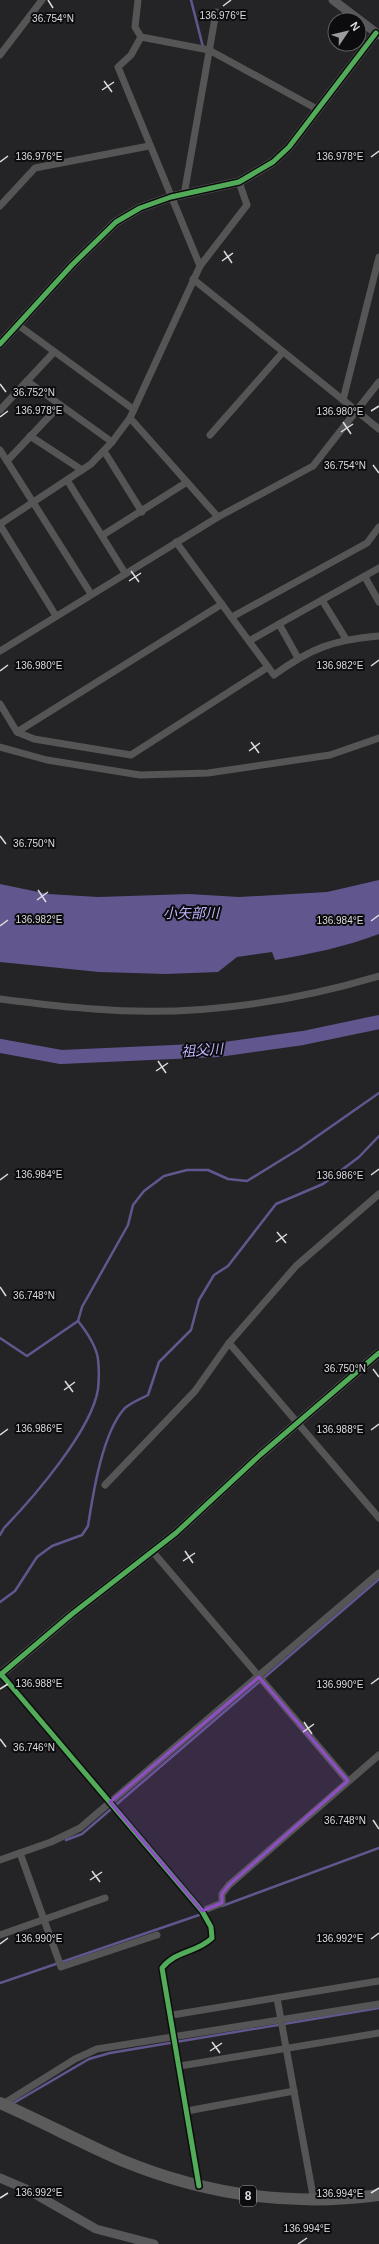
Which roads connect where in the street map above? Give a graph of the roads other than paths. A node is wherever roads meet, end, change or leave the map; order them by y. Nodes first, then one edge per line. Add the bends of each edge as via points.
1 (42, 0) edge
2 (138, 0) edge
3 (333, 0) edge
4 (216, 12) dead end
5 (378, 34) edge
6 (141, 37) junction
7 (209, 50) junction
8 (0, 55) edge
9 (317, 110) junction
10 (149, 146) junction
11 (239, 182) junction
12 (184, 195) junction
13 (171, 197) junction
14 (0, 206) edge
15 (379, 257) edge
16 (200, 266) junction
17 (193, 279) junction
18 (18, 325) junction
19 (0, 344) edge
20 (54, 352) junction
21 (283, 352) junction
22 (27, 381) junction
23 (379, 382) edge
24 (343, 400) junction
25 (60, 405) junction
26 (133, 409) junction
27 (0, 410) edge
28 (356, 410) junction
29 (130, 418) junction
30 (379, 429) edge
31 (210, 435) dead end
32 (30, 436) junction
33 (112, 442) junction
34 (0, 450) edge
35 (104, 451) junction
36 (7, 461) junction
37 (82, 470) junction
38 (67, 480) junction
39 (187, 482) junction
40 (33, 502) junction
41 (142, 512) junction
42 (218, 517) junction
43 (0, 524) edge
44 (378, 533) edge
45 (102, 535) junction
46 (176, 542) junction
47 (379, 568) edge
48 (126, 572) junction
49 (365, 577) junction
50 (91, 594) junction
51 (322, 600) junction
52 (379, 602) edge
53 (222, 604) junction
54 (56, 616) junction
55 (232, 617) junction
56 (278, 624) junction
57 (379, 636) edge
58 (346, 639) junction
59 (249, 641) junction
60 (0, 651) edge
61 (298, 658) junction
62 (268, 667) junction
63 (0, 704) edge
64 (17, 732) junction
65 (379, 738) edge
66 (0, 747) edge
67 (379, 976) edge
68 (0, 999) edge
69 (379, 1194) edge
70 (229, 1343) junction
71 (379, 1353) edge
72 (298, 1422) junction
73 (105, 1485) dead end
74 (379, 1518) edge
75 (153, 1552) junction
76 (379, 1573) edge
77 (1, 1674) edge
78 (261, 1679) junction
79 (379, 1755) edge
80 (348, 1780) junction
81 (112, 1805) junction
82 (20, 1853) junction
83 (0, 1860) edge
84 (106, 1898) dead end
85 (202, 1911) junction
86 (45, 1920) junction
87 (0, 1935) edge
88 (157, 1935) dead end
89 (379, 1981) edge
90 (277, 1998) junction
91 (379, 2004) edge
92 (172, 2016) junction
93 (281, 2020) junction
94 (379, 2033) edge
95 (176, 2037) junction
96 (286, 2049) junction
97 (180, 2066) junction
98 (294, 2091) junction
99 (2, 2103) edge
100 (187, 2111) junction
101 (0, 2178) edge
102 (200, 2186) junction
103 (379, 2196) edge
104 (314, 2201) junction
105 (154, 2244) edge

1 - 8 street
2 - 6 street via 135,27
3 - 5 street
4 - 7 street
5 - 9 street
6 - 7 street
6 - 10 street via 131,55 118,67
7 - 9 street
7 - 12 street
9 - 11 street via 289,147
10 - 13 street
10 - 14 street via 35,168
11 - 12 street
11 - 16 street via 247,205
12 - 13 street
13 - 16 street
13 - 18 street via 140,208 116,222 72,265
15 - 24 street
16 - 17 street
17 - 21 street
17 - 26 street
18 - 19 street
18 - 20 street
20 - 22 street
20 - 26 street
21 - 24 street
21 - 31 street
22 - 25 street
22 - 27 street
23 - 28 street
24 - 28 street
25 - 32 street
25 - 33 street
26 - 29 street
28 - 30 street
28 - 42 street via 313,466
29 - 33 street
29 - 39 street
32 - 36 street
32 - 37 street
33 - 35 street
34 - 36 street
35 - 37 street
35 - 41 street
36 - 40 street
37 - 38 street
38 - 40 street
38 - 45 street
39 - 41 street
39 - 42 street
40 - 43 street
40 - 50 street
41 - 45 street
42 - 46 street
43 - 54 street
44 - 55 street via 367,543
45 - 48 street
46 - 48 street
46 - 53 street
47 - 49 street
48 - 50 street
49 - 51 street
49 - 52 street
50 - 54 street
51 - 56 street
51 - 58 street
53 - 55 street
53 - 64 street
54 - 60 street
55 - 59 street
56 - 59 street
56 - 61 street
57 - 58 street
58 - 61 street
59 - 62 street
61 - 62 street via 274,675
62 - 64 street via 131,755 34,739
63 - 64 street
65 - 66 street via 330,755 208,773 140,775 47,760
67 - 68 street via 325,990 212,1009 94,1010
69 - 70 street via 296,1266
70 - 72 street
70 - 73 street via 195,1391
71 - 72 street
72 - 74 street
72 - 75 street
75 - 77 street via 72,1614
75 - 78 street
76 - 78 street
77 - 81 street
78 - 80 street
78 - 81 street
79 - 80 street
80 - 85 street via 229,1885 222,1894 222,1903
81 - 82 street via 80,1828
81 - 85 street
82 - 83 street
82 - 86 street
84 - 86 street
85 - 92 street via 212,1927 212,1938 204,1945 170,1958 162,1968
86 - 87 street
86 - 88 street via 61,1967
89 - 90 street
90 - 92 street
90 - 93 street
91 - 93 street
92 - 95 street
93 - 95 street
93 - 96 street
94 - 96 street
95 - 97 street
95 - 99 street via 97,2049 75,2059
96 - 97 street
96 - 98 street
97 - 100 street
98 - 100 street
98 - 104 street
99 - 102 highway, 8 via 122,2160
100 - 102 street
101 - 105 street via 28,2190 96,2229
102 - 104 highway, 8 via 280,2200
103 - 104 highway, 8

